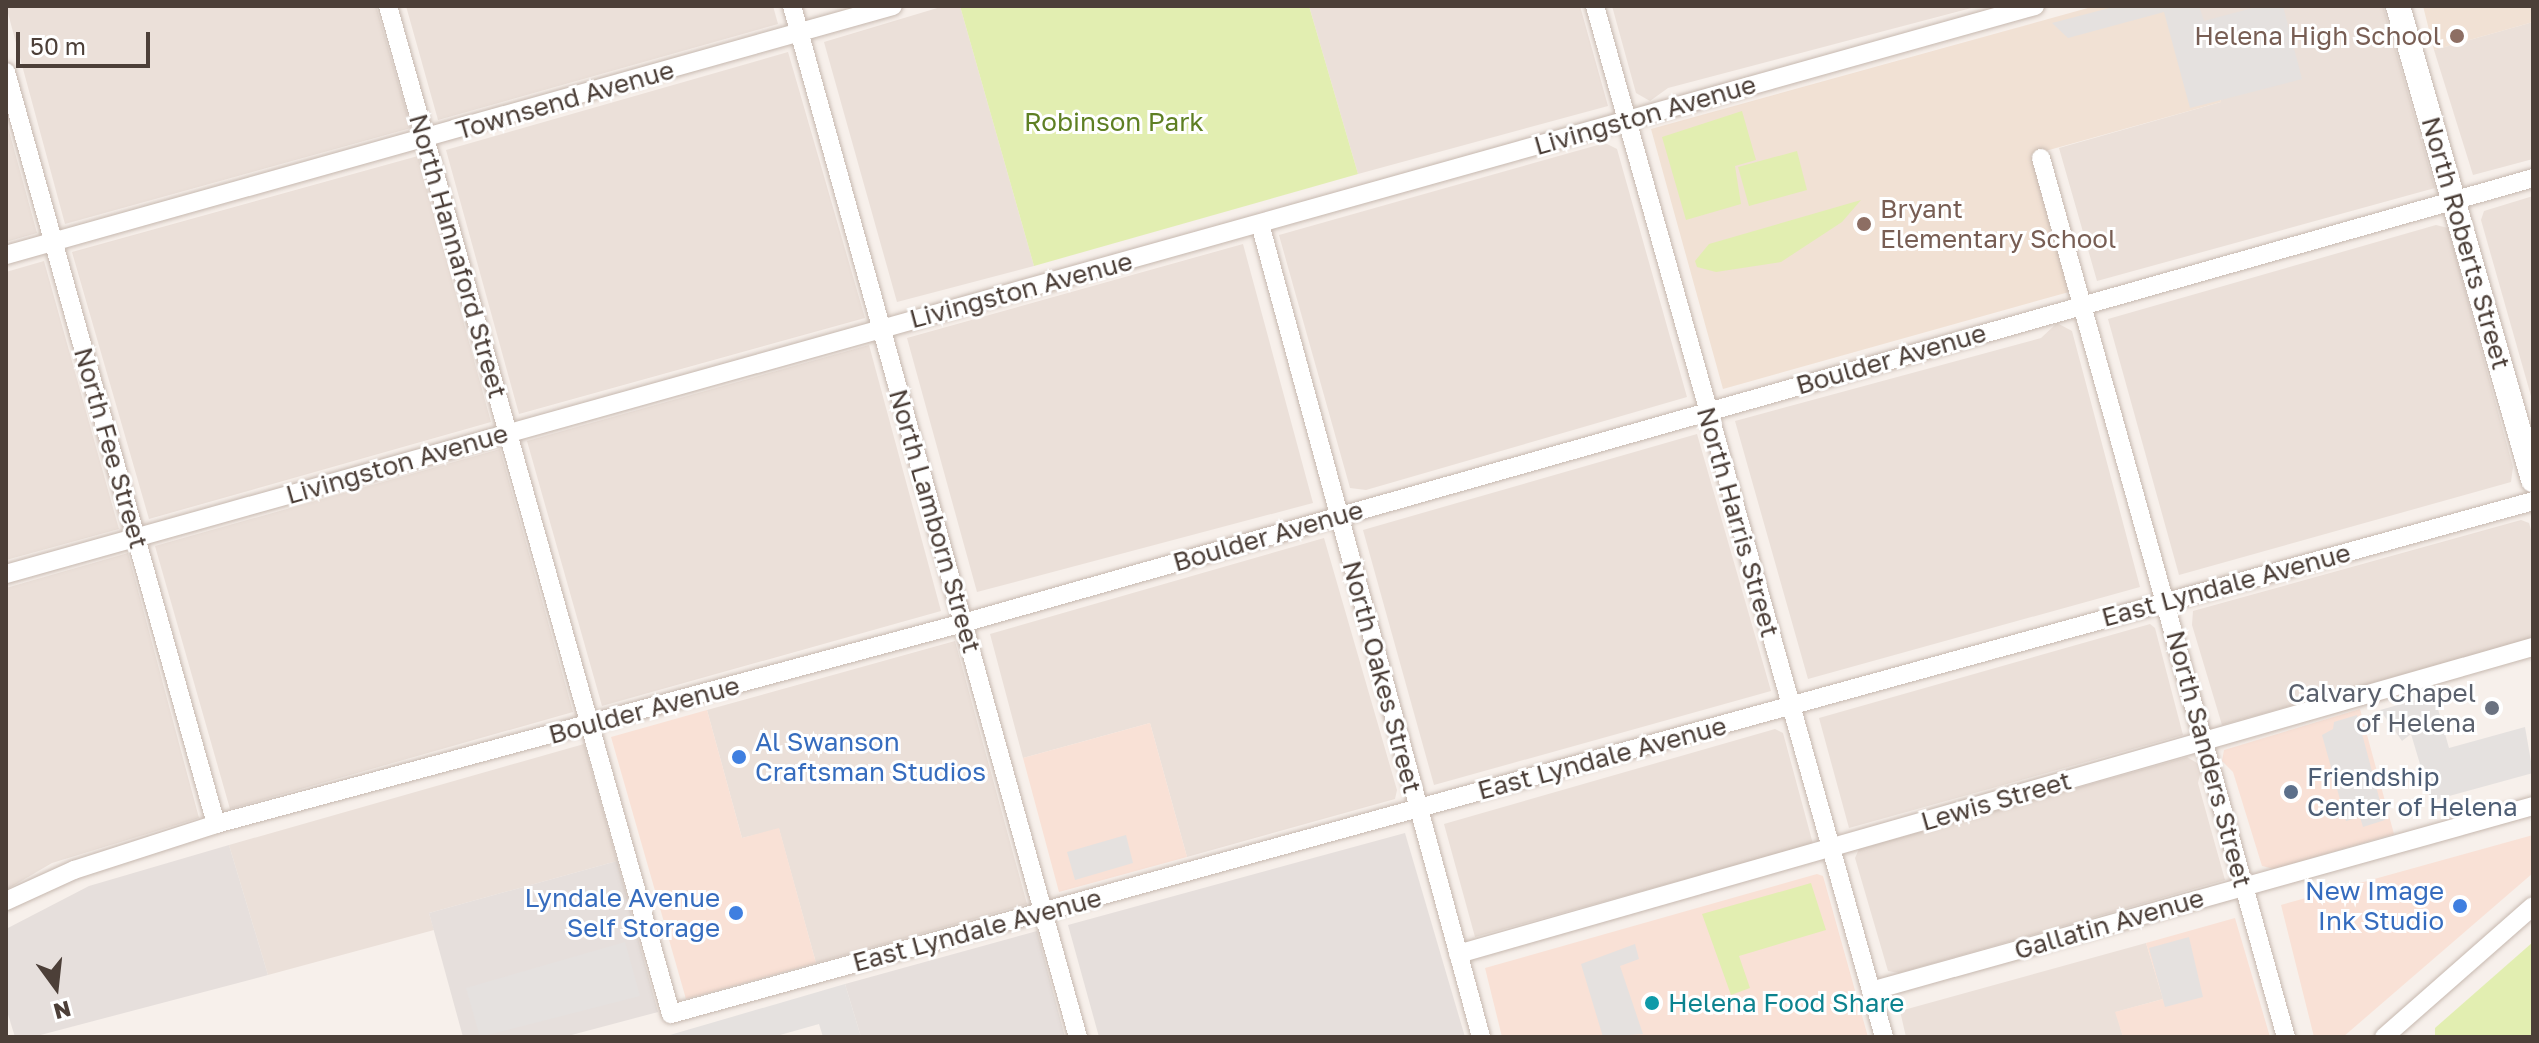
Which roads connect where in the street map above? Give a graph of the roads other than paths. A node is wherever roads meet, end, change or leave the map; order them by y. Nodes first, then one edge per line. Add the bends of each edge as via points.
1 (388, 6) edge
2 (792, 6) edge
3 (893, 6) edge
4 (1595, 6) edge
5 (2035, 6) edge
6 (2398, 6) edge
7 (1997, 11) edge
8 (799, 32) junction
9 (6, 72) edge
10 (1627, 119) junction
11 (426, 141) junction
12 (2041, 158) dead end
13 (2533, 178) edge
14 (2455, 200) junction
15 (1260, 224) junction
16 (53, 242) junction
17 (6, 255) edge
18 (2081, 305) junction
19 (882, 328) junction
20 (1707, 411) junction
21 (508, 432) junction
22 (2533, 480) edge
23 (2533, 501) edge
24 (1338, 517) junction
25 (137, 539) junction
26 (6, 574) edge
27 (2166, 602) junction
28 (963, 623) junction
29 (2533, 647) edge
30 (1791, 706) junction
31 (590, 725) junction
32 (2204, 740) junction
33 (2533, 806) edge
34 (1417, 809) junction
35 (216, 824) junction
36 (1831, 849) junction
37 (2244, 887) junction
38 (6, 901) edge
39 (2533, 906) edge
40 (1044, 911) junction
41 (1458, 954) junction
42 (1871, 991) junction
43 (671, 1014) joint
44 (1078, 1037) edge
45 (1481, 1037) edge
46 (1884, 1037) edge
47 (2286, 1037) edge
48 (2384, 1037) edge

1 - 11 street, North Hannaford Street
2 - 8 street, North Lamborn Street
3 - 8 street, Townsend Avenue
4 - 10 street, North Harris Street
5 - 7 street, Livingston Avenue
6 - 14 street, North Roberts Street
7 - 10 street, Livingston Avenue
8 - 11 street, Townsend Avenue
8 - 19 street, North Lamborn Street
9 - 16 street, North Fee Street
10 - 15 street, Livingston Avenue
10 - 20 street, North Harris Street
11 - 16 street, Townsend Avenue
11 - 21 street, North Hannaford Street
12 - 18 street, North Sanders Street
13 - 14 street, Boulder Avenue
14 - 18 street, Boulder Avenue
14 - 22 street, North Roberts Street
15 - 19 street, Livingston Avenue
15 - 24 street, North Oakes Street
16 - 17 street, Townsend Avenue
16 - 25 street, North Fee Street
18 - 20 street, Boulder Avenue
18 - 27 street, North Sanders Street
19 - 21 street, Livingston Avenue
19 - 28 street, North Lamborn Street
20 - 24 street, Boulder Avenue
20 - 30 street, North Harris Street
21 - 25 street, Livingston Avenue
21 - 31 street, North Hannaford Street
23 - 27 street, East Lyndale Avenue
24 - 28 street, Boulder Avenue
24 - 34 street, North Oakes Street
25 - 26 street, Livingston Avenue
25 - 35 street, North Fee Street
27 - 30 street, East Lyndale Avenue
27 - 32 street, North Sanders Street
28 - 31 street, Boulder Avenue
28 - 40 street, North Lamborn Street
29 - 32 street, Lewis Street
30 - 34 street, East Lyndale Avenue
30 - 36 street, North Harris Street
31 - 35 street, Boulder Avenue
31 - 43 street, North Hannaford Street
32 - 36 street, Lewis Street
32 - 37 street, North Sanders Street
33 - 37 street, Gallatin Avenue
34 - 40 street, East Lyndale Avenue
34 - 41 street, North Oakes Street
35 - 38 street, Boulder Avenue via 74,870
36 - 41 street, Lewis Street
36 - 42 street, North Harris Street
37 - 42 street, Gallatin Avenue
37 - 47 street, North Sanders Street
39 - 48 street
40 - 43 street, East Lyndale Avenue
40 - 44 street, North Lamborn Street
41 - 45 street, North Oakes Street
42 - 46 street, North Harris Street

